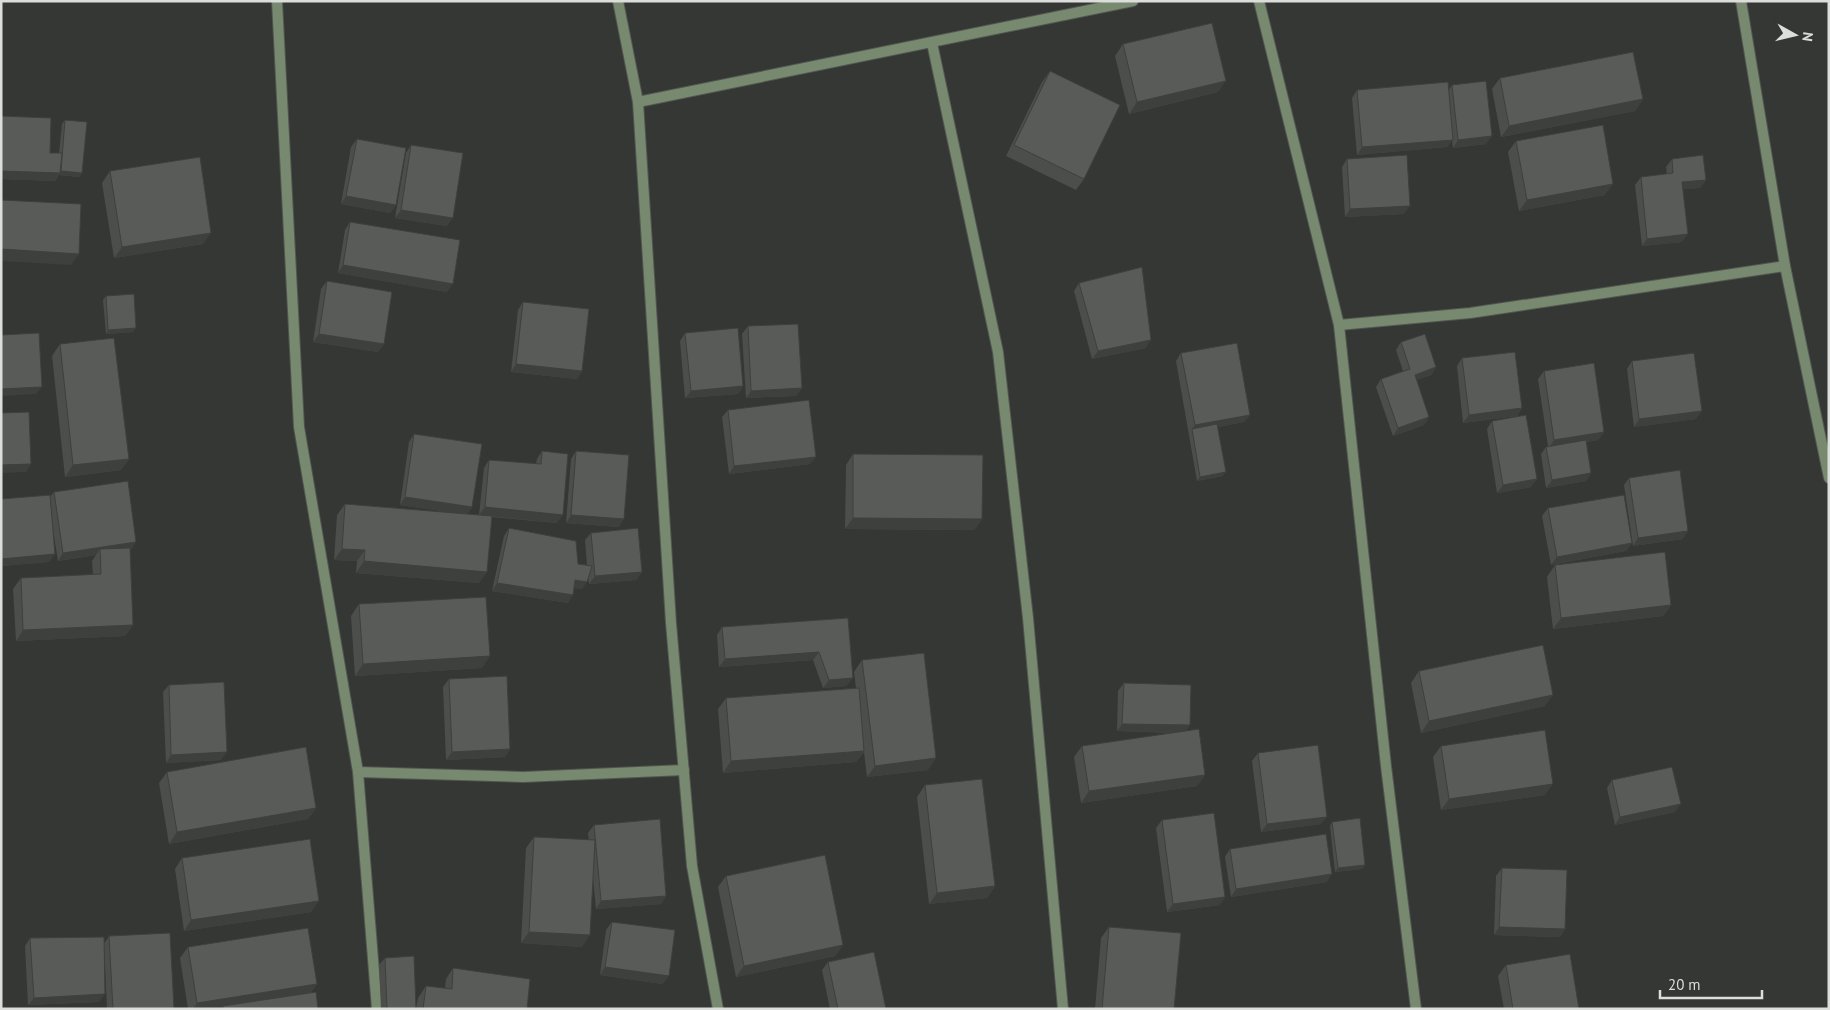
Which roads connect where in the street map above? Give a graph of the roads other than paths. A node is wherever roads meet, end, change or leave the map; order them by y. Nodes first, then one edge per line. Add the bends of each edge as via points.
1 (277, 1) edge
2 (618, 1) edge
3 (1132, 1) edge
4 (1259, 1) edge
5 (1741, 1) edge
6 (932, 43) junction
7 (638, 102) junction
8 (1785, 266) junction
9 (1339, 325) junction
10 (1829, 478) edge
11 (684, 770) junction
12 (358, 772) junction
13 (377, 1009) edge
14 (718, 1009) edge
15 (1063, 1009) edge
16 (1416, 1009) edge

1 - 12 street via 300,427
2 - 7 street
3 - 6 street
4 - 9 street
5 - 8 street
6 - 7 street
6 - 15 street via 998,352 1028,618
7 - 11 street via 671,623
8 - 9 street via 1470,313
8 - 10 street
9 - 16 street via 1386,766
11 - 12 street via 523,777
11 - 14 street via 692,866
12 - 13 street

